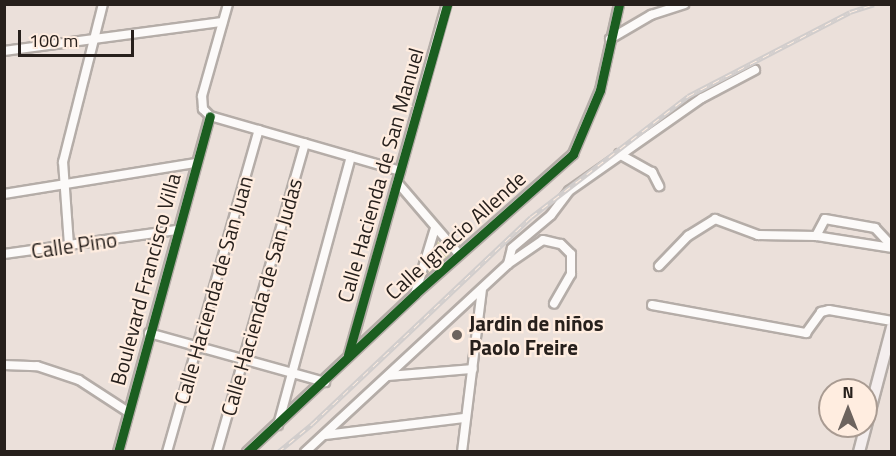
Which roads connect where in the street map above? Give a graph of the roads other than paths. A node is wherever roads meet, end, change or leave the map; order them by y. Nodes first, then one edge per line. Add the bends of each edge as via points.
1 (103, 4) edge
2 (228, 4) edge
3 (447, 4) edge
4 (619, 4) edge
5 (684, 4) edge
6 (668, 7) edge
7 (222, 22) junction
8 (93, 39) junction
9 (610, 39) junction
10 (4, 51) edge
11 (755, 70) dead end
12 (210, 116) junction
13 (260, 130) junction
14 (305, 143) junction
15 (619, 154) junction
16 (351, 157) junction
17 (195, 163) junction
18 (400, 171) junction
19 (397, 182) junction
20 (66, 183) junction
21 (659, 186) dead end
22 (4, 194) edge
23 (435, 228) junction
24 (178, 230) junction
25 (816, 236) junction
26 (69, 245) junction
27 (891, 247) edge
28 (4, 254) edge
29 (459, 254) junction
30 (508, 264) junction
31 (659, 266) dead end
32 (482, 290) junction
33 (415, 294) junction
34 (554, 304) dead end
35 (652, 305) dead end
36 (891, 321) edge
37 (891, 327) edge
38 (149, 333) junction
39 (196, 348) junction
40 (348, 355) junction
41 (243, 359) junction
42 (4, 365) edge
43 (473, 369) junction
44 (291, 372) junction
45 (388, 376) junction
46 (325, 382) junction
47 (128, 412) junction
48 (464, 418) junction
49 (278, 426) junction
50 (325, 435) junction
51 (118, 452) edge
52 (167, 452) edge
53 (217, 452) edge
54 (247, 452) edge
55 (305, 452) edge
56 (462, 452) edge
57 (860, 452) edge

1 - 8 street
2 - 7 street
3 - 18 street, Calle Hacienda de San Manuel
4 - 9 street, Calle Ignacio Allende
5 - 6 street
6 - 9 street
7 - 8 street
7 - 12 street via 202,96 203,109
8 - 10 street
8 - 20 street via 63,162
9 - 29 street, Calle Ignacio Allende via 600,90 573,154
11 - 15 street via 702,98
12 - 13 street
12 - 17 street, Boulevard Francisco Villa
13 - 14 street
13 - 39 street, Calle Hacienda de San Juan
14 - 16 street
14 - 41 street, Calle Hacienda de San Judas
15 - 21 street via 652,172
15 - 30 street via 570,191 551,215 512,248
16 - 18 street
16 - 44 street
17 - 20 street
17 - 24 street, Boulevard Francisco Villa
18 - 19 street, Calle Hacienda de San Manuel
19 - 23 street
19 - 40 street, Calle Hacienda de San Manuel
20 - 22 street
20 - 26 street
23 - 29 street
23 - 33 street
24 - 26 street, Calle Pino
24 - 38 street, Boulevard Francisco Villa
25 - 27 street
25 - 27 street via 825,219 875,228
25 - 31 street via 758,235 715,219 688,236
26 - 28 street, Calle Pino
29 - 33 street, Calle Ignacio Allende
30 - 32 street
30 - 34 street via 543,240 561,244 571,254 571,274
32 - 43 street
32 - 45 street
33 - 40 street, Calle Ignacio Allende
35 - 36 street via 806,333 821,312 829,310
37 - 57 street
38 - 39 street
38 - 47 street, Boulevard Francisco Villa
39 - 41 street
39 - 52 street, Calle Hacienda de San Juan
40 - 46 street, Calle Ignacio Allende
41 - 44 street
41 - 53 street, Calle Hacienda de San Judas
42 - 47 street via 37,366 79,380
43 - 45 street
43 - 48 street
44 - 46 street
44 - 49 street
45 - 50 street
46 - 49 street, Calle Ignacio Allende
47 - 51 street, Boulevard Francisco Villa
48 - 50 street
48 - 56 street
49 - 54 street, Calle Ignacio Allende
50 - 55 street

